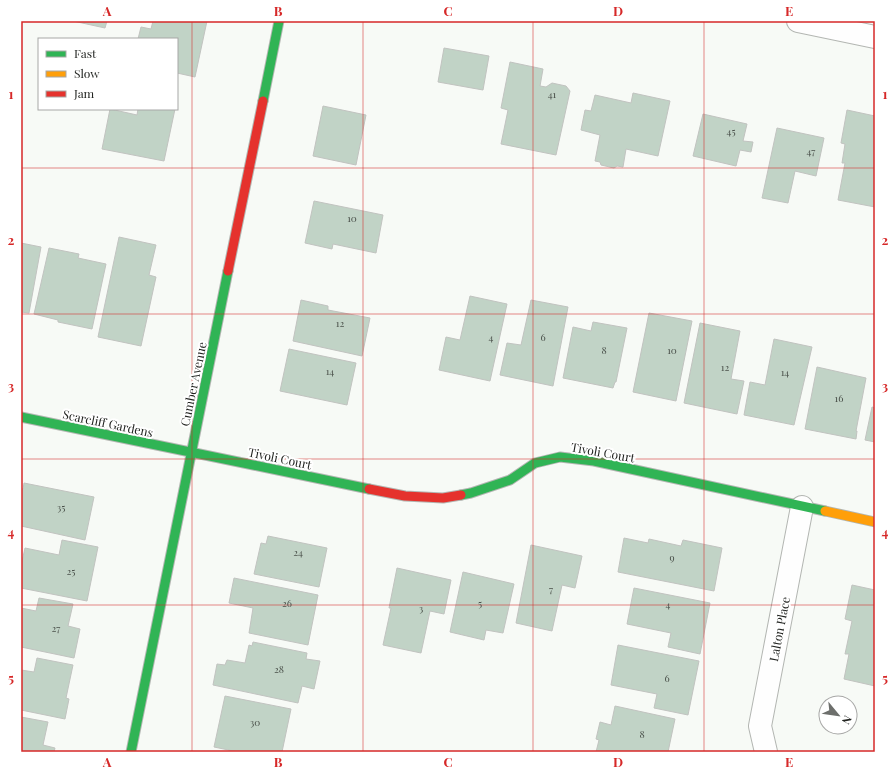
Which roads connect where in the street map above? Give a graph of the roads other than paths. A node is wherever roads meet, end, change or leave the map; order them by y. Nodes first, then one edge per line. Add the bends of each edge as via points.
1 (279, 21) edge
2 (798, 21) edge
3 (875, 37) edge
4 (21, 417) edge
5 (191, 452) junction
6 (802, 507) junction
7 (875, 522) edge
8 (130, 752) edge
9 (766, 752) edge

1 - 5 street, Cumber Avenue
2 - 3 street
4 - 5 street, Scarcliff Gardens
5 - 6 street, Tivoli Court via 405,496 443,498 471,493 510,480 535,463 560,457 594,461
5 - 8 street, Cumber Avenue
6 - 7 street, Tivoli Court
6 - 9 street, Lalton Place via 760,726

